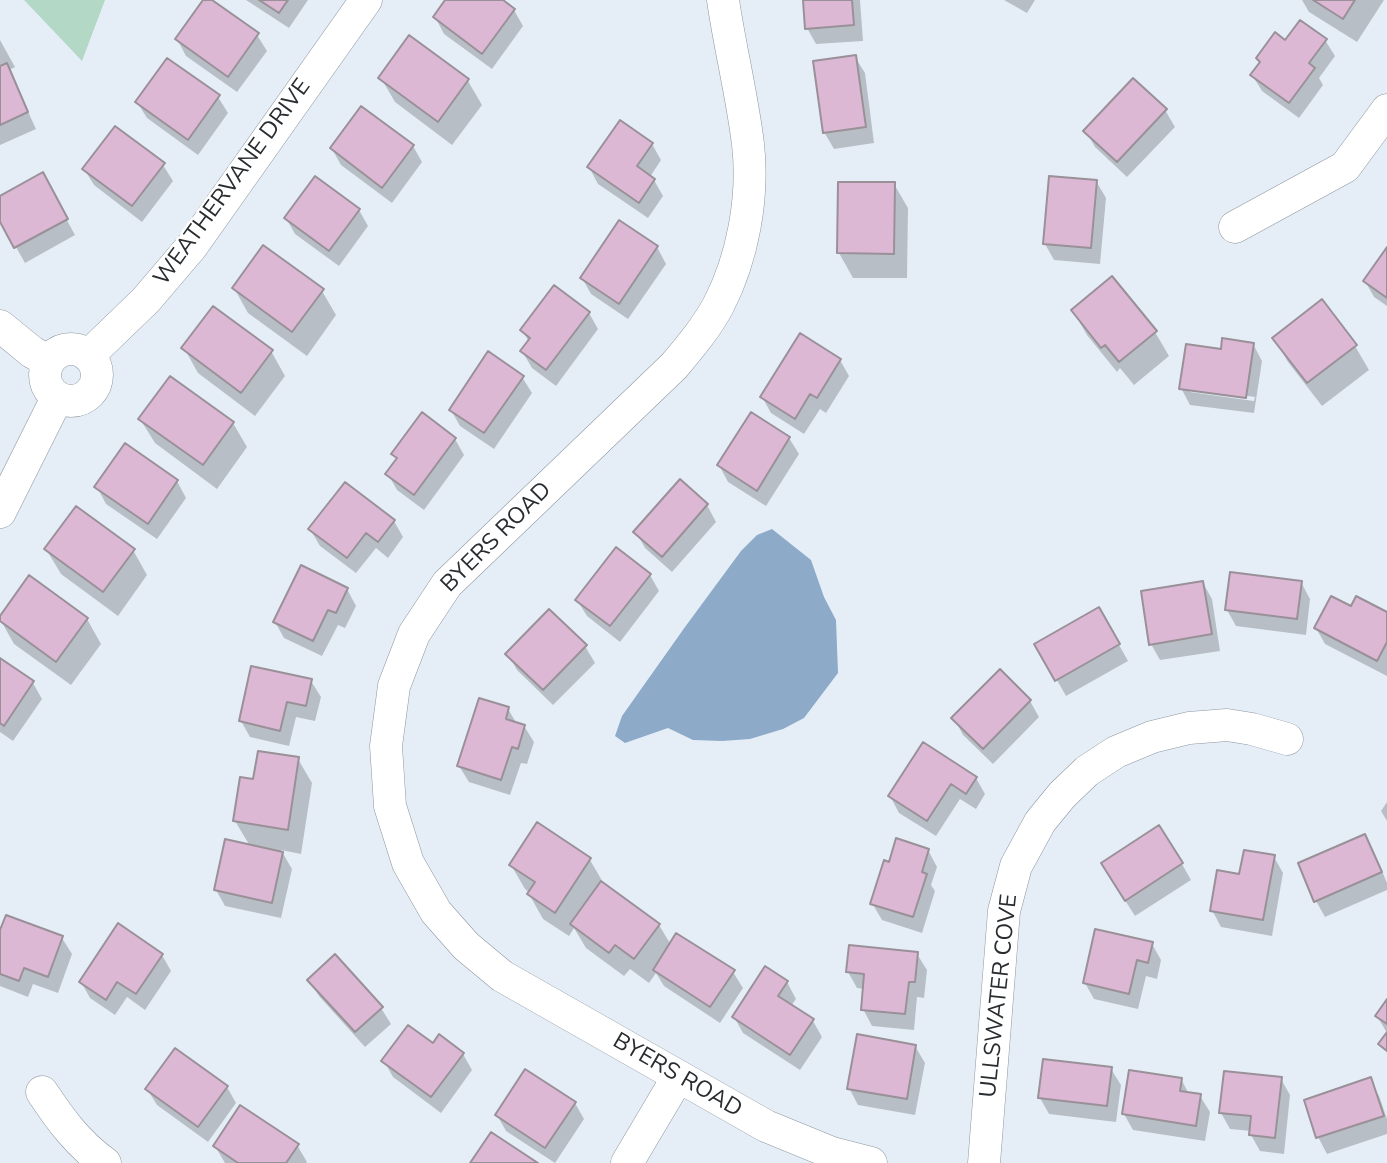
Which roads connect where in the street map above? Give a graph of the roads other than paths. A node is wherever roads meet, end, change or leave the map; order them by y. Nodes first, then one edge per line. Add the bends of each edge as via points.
1 (366, 0) edge
2 (723, 0) edge
3 (1387, 110) edge
4 (1235, 227) dead end
5 (0, 326) edge
6 (88, 356) junction
7 (48, 361) junction
8 (57, 398) junction
9 (0, 512) edge
10 (1287, 739) dead end
11 (678, 1077) junction
12 (43, 1091) dead end
13 (105, 1163) edge
14 (627, 1163) edge
15 (871, 1163) edge
16 (984, 1163) edge

1 - 6 street, WEATHERVANE DRIVE via 191,246 146,300
2 - 11 street, BYERS ROAD via 748,145 749,195 740,250 718,305 674,366 447,584 414,634 394,686 386,746 390,806 408,863 436,912 466,946 502,976
3 - 4 street via 1345,167
5 - 7 street
6 - 7 street via 71,348
6 - 8 street via 98,373 90,394 80,401
7 - 8 street via 45,381
8 - 9 street
10 - 16 street, ULLSWATER COVE via 1227,725 1152,737 1087,771 1040,822 1016,866 1004,911
11 - 14 street
11 - 15 street, BYERS ROAD via 766,1126 832,1153
12 - 13 street via 61,1121

